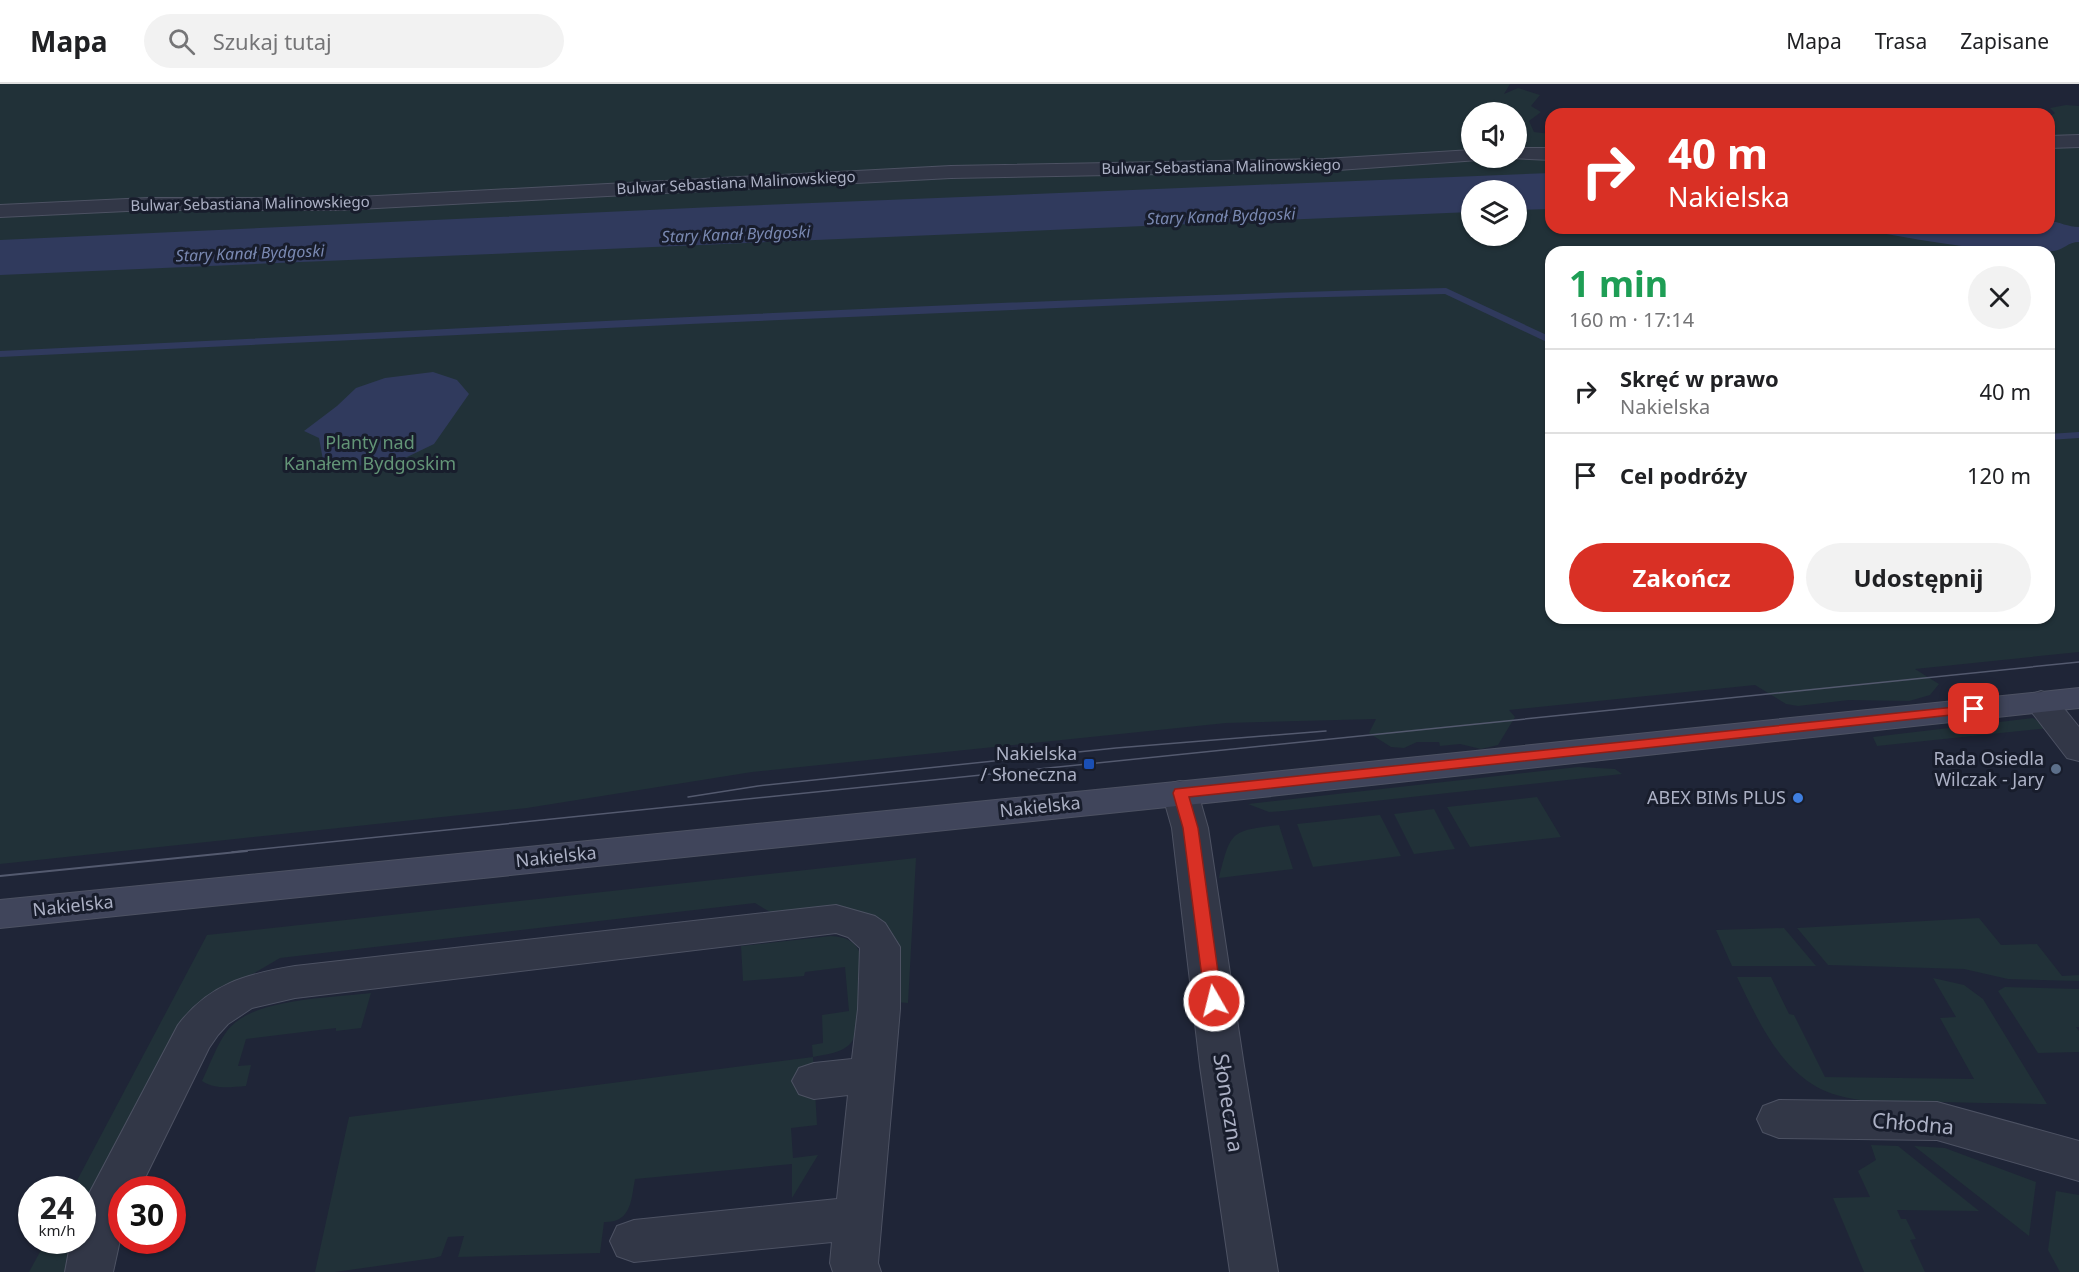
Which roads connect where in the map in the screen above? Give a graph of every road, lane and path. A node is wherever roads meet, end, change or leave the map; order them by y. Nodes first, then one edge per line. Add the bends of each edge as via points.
1 (2079, 141) edge
2 (2055, 142) edge
3 (1527, 154) edge
4 (1545, 154) edge
5 (1461, 157) edge
6 (0, 211) edge
7 (2079, 698) edge
8 (2041, 702) junction
9 (2079, 750) edge
10 (1180, 793) junction
11 (0, 914) edge
12 (872, 1075) junction
13 (814, 1081) dead end
14 (1779, 1119) dead end
15 (2079, 1161) edge
16 (858, 1218) junction
17 (634, 1241) dead end
18 (88, 1272) edge
19 (857, 1272) edge
20 (1254, 1272) edge

1 - 2 street
3 - 4 street
5 - 6 street, Bulwar Sebastiana Malinowskiego via 1323,165 951,172 339,204 148,204
7 - 8 main road, Nakielska
8 - 9 street
8 - 10 main road, Nakielska
10 - 11 main road, Nakielska
10 - 20 street, Słoneczna via 1190,828
12 - 13 street
12 - 16 street
12 - 18 street via 880,946 871,933 847,921 820,920 265,987 229,1000 213,1011 193,1037 105,1209
14 - 15 street, Chłodna via 1937,1121
16 - 17 street
16 - 19 street via 854,1263

